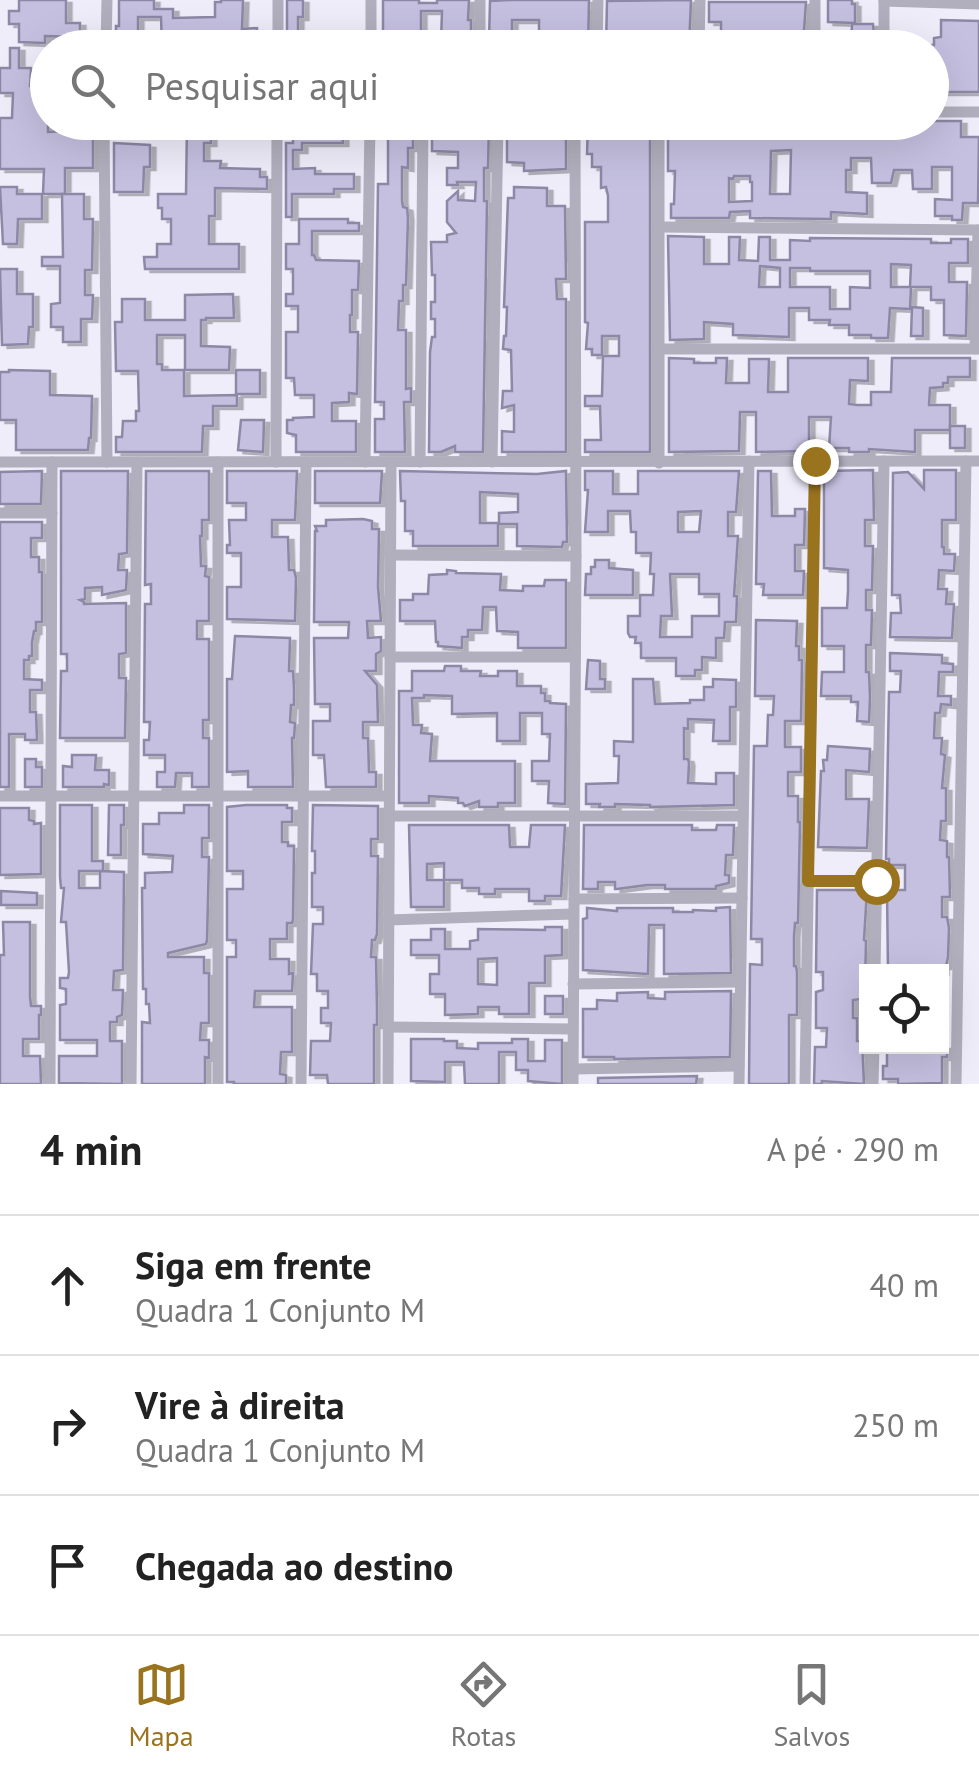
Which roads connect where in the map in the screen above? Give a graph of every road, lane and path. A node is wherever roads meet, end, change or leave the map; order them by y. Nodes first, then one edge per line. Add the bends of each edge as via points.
1 (107, 0) edge
2 (278, 0) edge
3 (371, 0) edge
4 (480, 0) edge
5 (598, 0) edge
6 (700, 0) edge
7 (815, 0) edge
8 (884, 0) edge
9 (979, 4) edge
10 (106, 30) edge
11 (278, 30) edge
12 (371, 30) edge
13 (480, 30) edge
14 (597, 30) edge
15 (699, 30) edge
16 (815, 30) edge
17 (884, 30) edge
18 (949, 112) edge
19 (979, 112) edge
20 (104, 140) edge
21 (277, 140) edge
22 (370, 140) edge
23 (422, 140) edge
24 (498, 140) edge
25 (575, 140) edge
26 (660, 140) edge
27 (659, 227) junction
28 (978, 230) edge
29 (977, 348) edge
30 (658, 350) junction
31 (576, 461) junction
32 (749, 461) junction
33 (815, 461) junction
34 (884, 461) junction
35 (972, 461) edge
36 (0, 462) edge
37 (52, 462) junction
38 (107, 462) junction
39 (137, 462) junction
40 (218, 462) junction
41 (276, 462) junction
42 (306, 462) junction
43 (365, 462) junction
44 (391, 462) junction
45 (420, 462) junction
46 (492, 462) junction
47 (659, 463) junction
48 (0, 513) edge
49 (52, 513) junction
50 (390, 555) junction
51 (576, 556) junction
52 (575, 656) junction
53 (390, 657) junction
54 (0, 796) edge
55 (51, 796) junction
56 (134, 796) junction
57 (218, 796) junction
58 (304, 796) junction
59 (389, 796) junction
60 (389, 816) junction
61 (574, 816) junction
62 (743, 816) junction
63 (808, 881) junction
64 (876, 881) junction
65 (574, 898) junction
66 (742, 898) junction
67 (573, 914) junction
68 (388, 920) junction
69 (875, 964) edge
70 (740, 982) junction
71 (573, 984) junction
72 (388, 1027) junction
73 (573, 1029) junction
74 (874, 1054) edge
75 (739, 1066) junction
76 (573, 1068) junction
77 (50, 1084) edge
78 (132, 1084) edge
79 (218, 1084) edge
80 (301, 1084) edge
81 (388, 1084) edge
82 (572, 1084) edge
83 (738, 1084) edge
84 (805, 1084) edge
85 (873, 1084) edge
86 (956, 1084) edge

1 - 10 street
2 - 11 street
3 - 12 street
4 - 13 street
5 - 14 street
6 - 15 street
7 - 16 street
8 - 9 street
8 - 17 street
18 - 19 street
20 - 38 street
21 - 41 street
22 - 43 street
23 - 45 street
24 - 46 street
25 - 31 street
26 - 27 street
27 - 28 street
27 - 30 street
28 - 29 street
29 - 30 street
30 - 47 street
31 - 46 street
31 - 47 street
31 - 51 street
32 - 33 street
32 - 47 street
32 - 62 street
33 - 34 street
33 - 63 street
34 - 35 street
34 - 64 street
35 - 86 street
36 - 37 street
37 - 38 street
37 - 49 street
38 - 39 street
39 - 40 street
39 - 56 street
40 - 41 street
40 - 57 street
41 - 42 street
42 - 43 street
42 - 58 street
43 - 44 street
44 - 45 street
44 - 50 street
45 - 46 street
48 - 49 street
49 - 55 street
50 - 51 street
50 - 53 street
51 - 52 street
52 - 53 street
52 - 61 street
53 - 59 street
54 - 55 street
55 - 56 street
55 - 77 street
56 - 57 street
56 - 78 street
57 - 58 street
57 - 79 street
58 - 59 street
58 - 80 street
59 - 60 street
60 - 61 street
60 - 68 street
61 - 62 street
61 - 65 street
62 - 66 street
63 - 64 street
63 - 84 street
64 - 69 street
65 - 66 street
65 - 67 street
66 - 70 street
67 - 68 street
67 - 71 street
68 - 72 street
70 - 71 street
70 - 75 street
71 - 73 street
72 - 73 street
72 - 81 street
73 - 76 street
74 - 85 street
75 - 76 street
75 - 83 street
76 - 82 street

